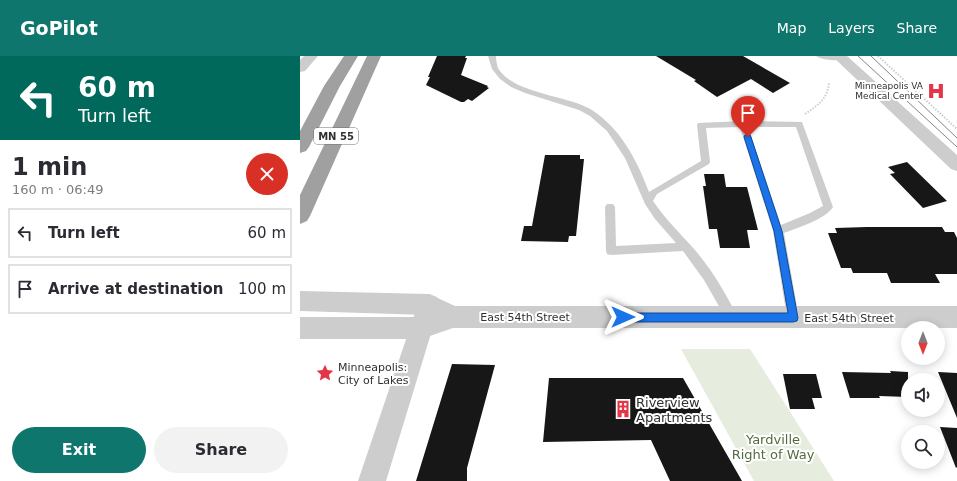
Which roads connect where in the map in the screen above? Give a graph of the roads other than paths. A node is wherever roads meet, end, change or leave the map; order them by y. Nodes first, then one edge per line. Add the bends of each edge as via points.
1 (311, 56) edge
2 (351, 56) edge
3 (374, 56) edge
4 (492, 56) edge
5 (820, 56) edge
6 (840, 57) edge
7 (300, 68) edge
8 (743, 124) junction
9 (300, 148) edge
10 (957, 165) edge
11 (648, 201) junction
12 (610, 207) dead end
13 (300, 216) edge
14 (778, 231) junction
15 (686, 248) junction
16 (300, 301) edge
17 (429, 304) junction
18 (453, 317) junction
19 (957, 317) edge
20 (732, 318) junction
21 (793, 318) junction
22 (300, 328) edge
23 (421, 328) junction
24 (372, 481) edge

1 - 7 street
2 - 9 highway, MN 55 via 332,86
3 - 13 highway, MN 55
4 - 11 lane via 496,71 508,81 531,93 582,108 604,123 637,171
5 - 6 lane
6 - 10 street
8 - 11 lane via 701,126 706,162 654,192
8 - 14 lane
8 - 14 lane via 799,124 828,207 814,216
11 - 15 lane via 665,226
12 - 15 lane via 611,251
14 - 21 lane
15 - 20 lane via 704,269
16 - 17 street, East 54th Street
17 - 18 street, East 54th Street
17 - 23 street
18 - 20 street, East 54th Street
18 - 23 street, East 54th Street
19 - 21 street, East 54th Street
20 - 21 street, East 54th Street
22 - 23 street, East 54th Street
23 - 24 street

